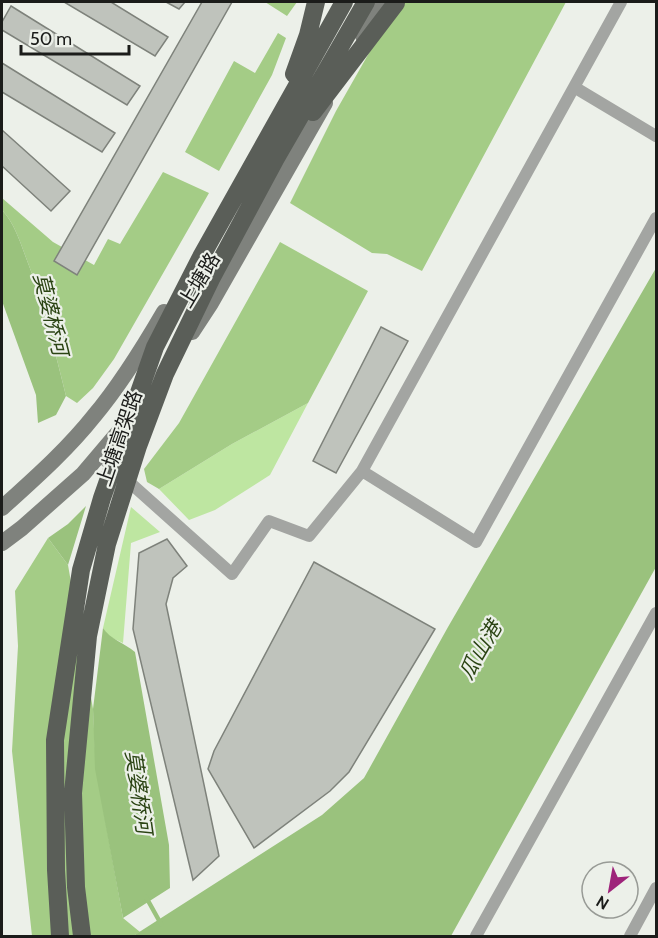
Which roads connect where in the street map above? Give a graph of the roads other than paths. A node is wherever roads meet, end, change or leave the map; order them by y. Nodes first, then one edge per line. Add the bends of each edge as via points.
1 (316, 2) edge
2 (343, 2) edge
3 (366, 2) edge
4 (390, 2) edge
5 (621, 2) edge
6 (574, 87) junction
7 (274, 128) junction
8 (657, 136) edge
9 (276, 158) junction
10 (657, 218) edge
11 (99, 455) junction
12 (362, 471) junction
13 (2, 508) edge
14 (2, 543) edge
15 (657, 613) edge
16 (657, 888) edge
17 (60, 936) edge
18 (82, 936) edge
19 (476, 936) edge
20 (630, 936) edge

1 - 7 highway, bridge
2 - 7 highway, 上塘高架路, bridge
2 - 13 main road, 上塘路 via 144,348 94,416
3 - 9 highway, 上塘高架路, bridge
4 - 9 highway, bridge via 350,66
4 - 11 main road, 上塘路 via 212,303 144,402
5 - 6 street
6 - 8 street
6 - 12 street
7 - 17 highway, 上塘高架路, bridge via 154,346 81,570 55,740
9 - 18 highway, 上塘高架路, bridge via 165,374 107,544 88,636 73,793
10 - 12 street via 476,542
11 - 12 street via 232,574 268,521 309,536
11 - 14 main road, 上塘路 via 83,474
15 - 19 street
16 - 20 street

